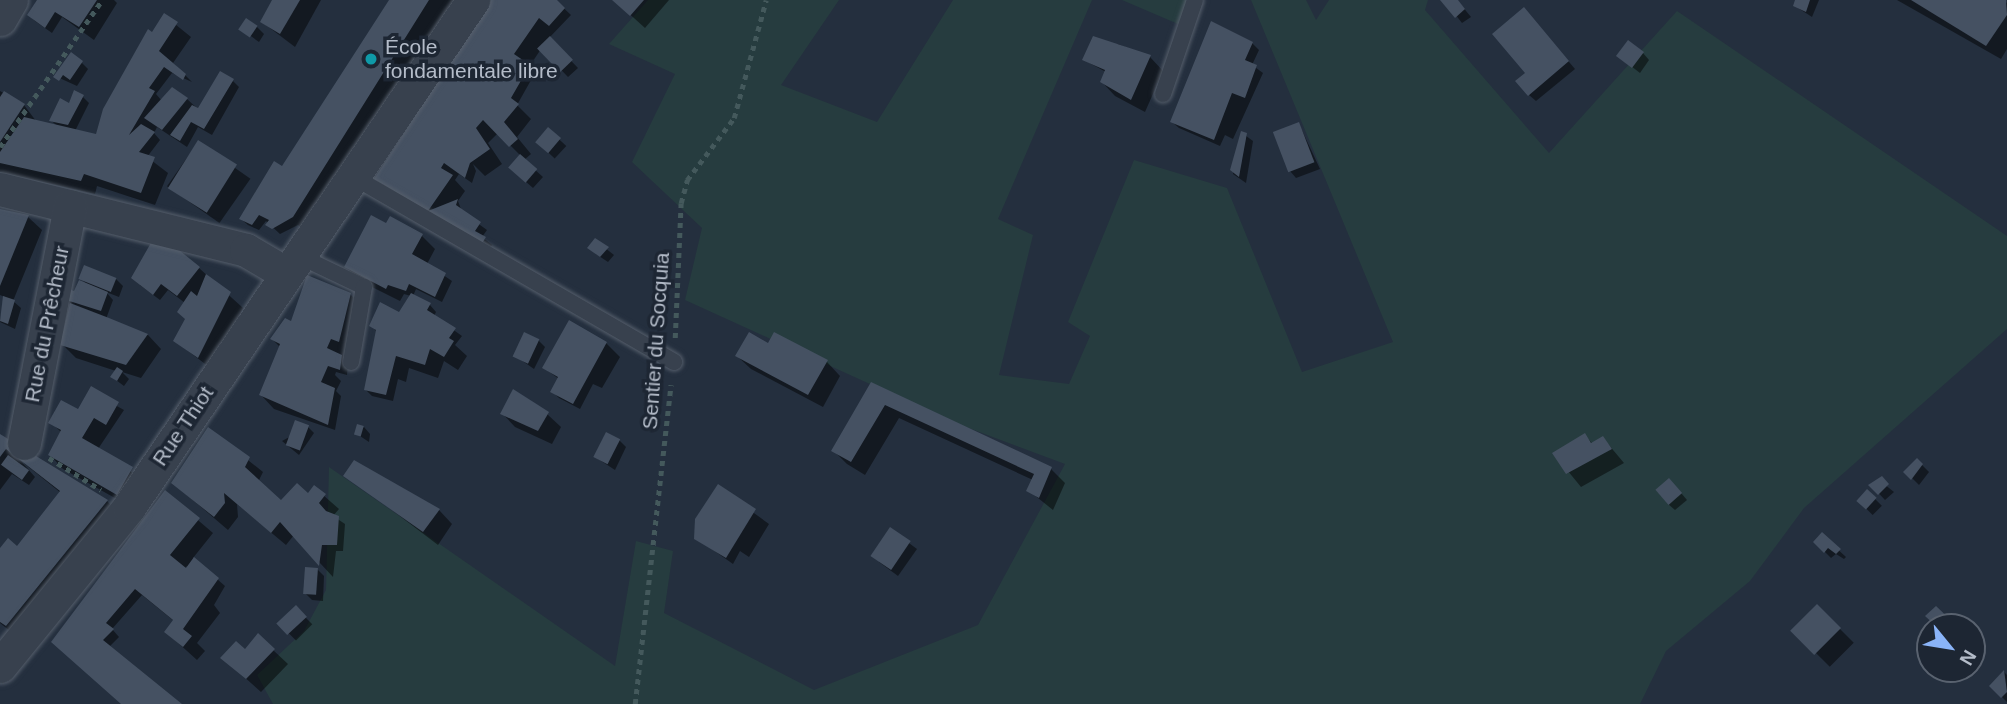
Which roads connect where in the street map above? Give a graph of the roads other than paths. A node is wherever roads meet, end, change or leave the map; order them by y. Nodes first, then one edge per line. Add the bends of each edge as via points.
1 (11, 0) edge
2 (473, 0) edge
3 (1195, 0) edge
4 (0, 19) edge
5 (1163, 94) dead end
6 (352, 176) junction
7 (0, 189) edge
8 (70, 206) junction
9 (291, 264) junction
10 (351, 362) dead end
11 (674, 362) road end
12 (24, 443) road end
13 (0, 666) edge

1 - 4 street
2 - 6 street, Rue Thiot
3 - 5 lane
6 - 9 street, Rue Thiot
6 - 11 lane
7 - 8 street
8 - 9 street
8 - 12 street, Rue du Prêcheur
9 - 10 lane via 363,287
9 - 13 street, Rue Thiot via 129,507

